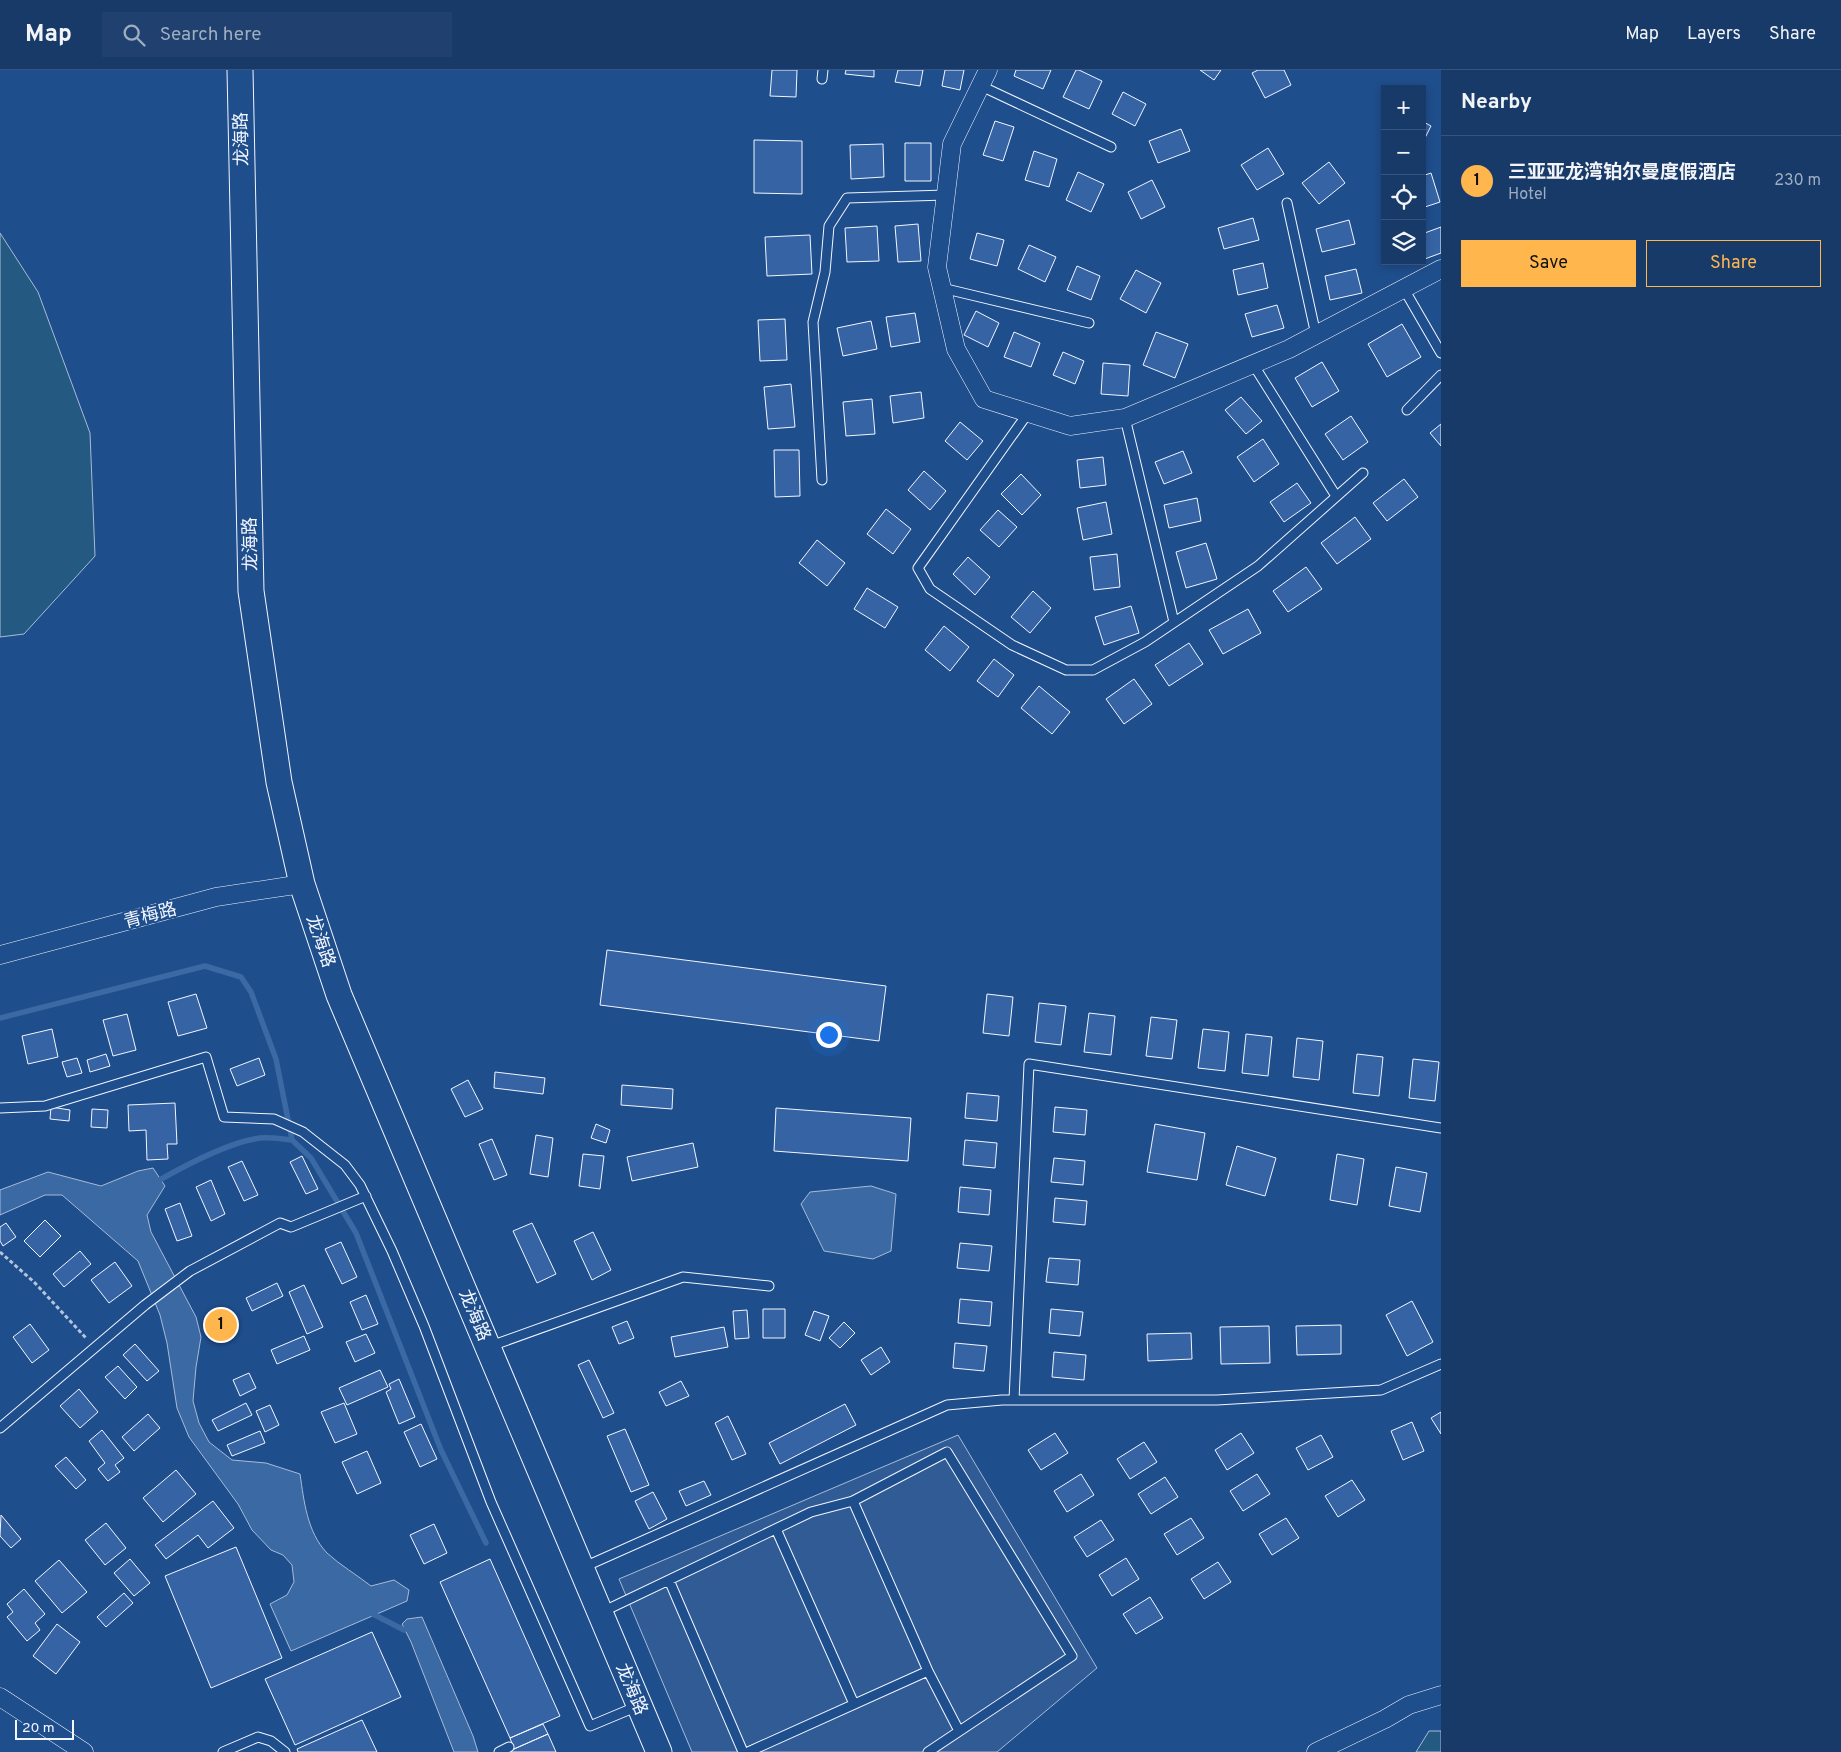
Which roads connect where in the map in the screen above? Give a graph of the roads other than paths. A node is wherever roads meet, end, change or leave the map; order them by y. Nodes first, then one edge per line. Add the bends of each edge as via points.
1 (240, 70) edge
2 (985, 78) edge
3 (1112, 147) dead end
4 (946, 195) junction
5 (1287, 204) dead end
6 (1441, 269) edge
7 (942, 288) junction
8 (1404, 288) junction
9 (1090, 323) dead end
10 (1316, 335) junction
11 (1441, 353) edge
12 (1254, 364) junction
13 (1441, 375) edge
14 (1407, 410) dead end
15 (1028, 413) junction
16 (1126, 418) junction
17 (1363, 473) dead end
18 (822, 480) dead end
19 (1336, 496) junction
20 (1174, 622) junction
21 (302, 884) junction
22 (0, 955) edge
23 (0, 1108) edge
24 (1441, 1128) edge
25 (366, 1196) junction
26 (769, 1286) dead end
27 (488, 1347) junction
28 (1441, 1364) edge
29 (1014, 1400) junction
30 (0, 1428) edge
31 (853, 1501) junction
32 (776, 1529) junction
33 (581, 1568) junction
34 (669, 1580) junction
35 (600, 1613) junction
36 (928, 1671) junction
37 (1441, 1695) edge
38 (0, 1697) edge
39 (854, 1704) junction
40 (640, 1706) junction
41 (958, 1731) junction
42 (509, 1747) dead end
43 (84, 1752) edge
44 (223, 1752) edge
45 (285, 1752) edge
46 (499, 1752) edge
47 (659, 1752) edge
48 (743, 1752) edge
49 (748, 1752) edge
50 (928, 1752) edge
51 (1316, 1752) edge

1 - 21 street, 龙海路 via 251,591 279,782
2 - 3 lane
2 - 4 street via 952,144
4 - 7 street via 937,267
4 - 18 lane via 847,198 829,226 824,272 813,322
5 - 10 lane
6 - 8 street
7 - 9 lane
7 - 15 street via 956,348 984,399
8 - 10 street
8 - 11 lane
10 - 12 street
12 - 16 street
12 - 19 lane
13 - 14 lane
15 - 16 street via 1070,426
15 - 20 lane via 918,568 930,589 1012,645 1066,670 1093,670
16 - 20 lane
17 - 19 lane
19 - 20 lane via 1258,566
21 - 22 street, 青梅路 via 216,898
21 - 27 street, 龙海路 via 339,995
23 - 25 lane via 45,1106 206,1056 224,1117 274,1119 302,1132 345,1165
24 - 29 lane via 1029,1064
25 - 30 lane via 291,1227 280,1223 190,1271
25 - 40 lane via 424,1326 491,1502 590,1726
26 - 27 lane via 683,1277
27 - 33 street, 龙海路
28 - 29 lane via 1381,1390 1217,1400
29 - 33 lane via 947,1404
31 - 32 lane via 811,1512
31 - 36 lane
31 - 41 lane via 947,1452 1072,1656
32 - 34 lane
32 - 39 lane
33 - 35 street, 龙海路
34 - 35 lane
34 - 48 lane
35 - 40 street, 龙海路
36 - 39 lane
36 - 41 lane
37 - 51 street via 1409,1705
38 - 43 street
39 - 49 lane
40 - 47 street, 龙海路
41 - 50 lane
42 - 46 lane
44 - 45 lane via 258,1737 271,1741

